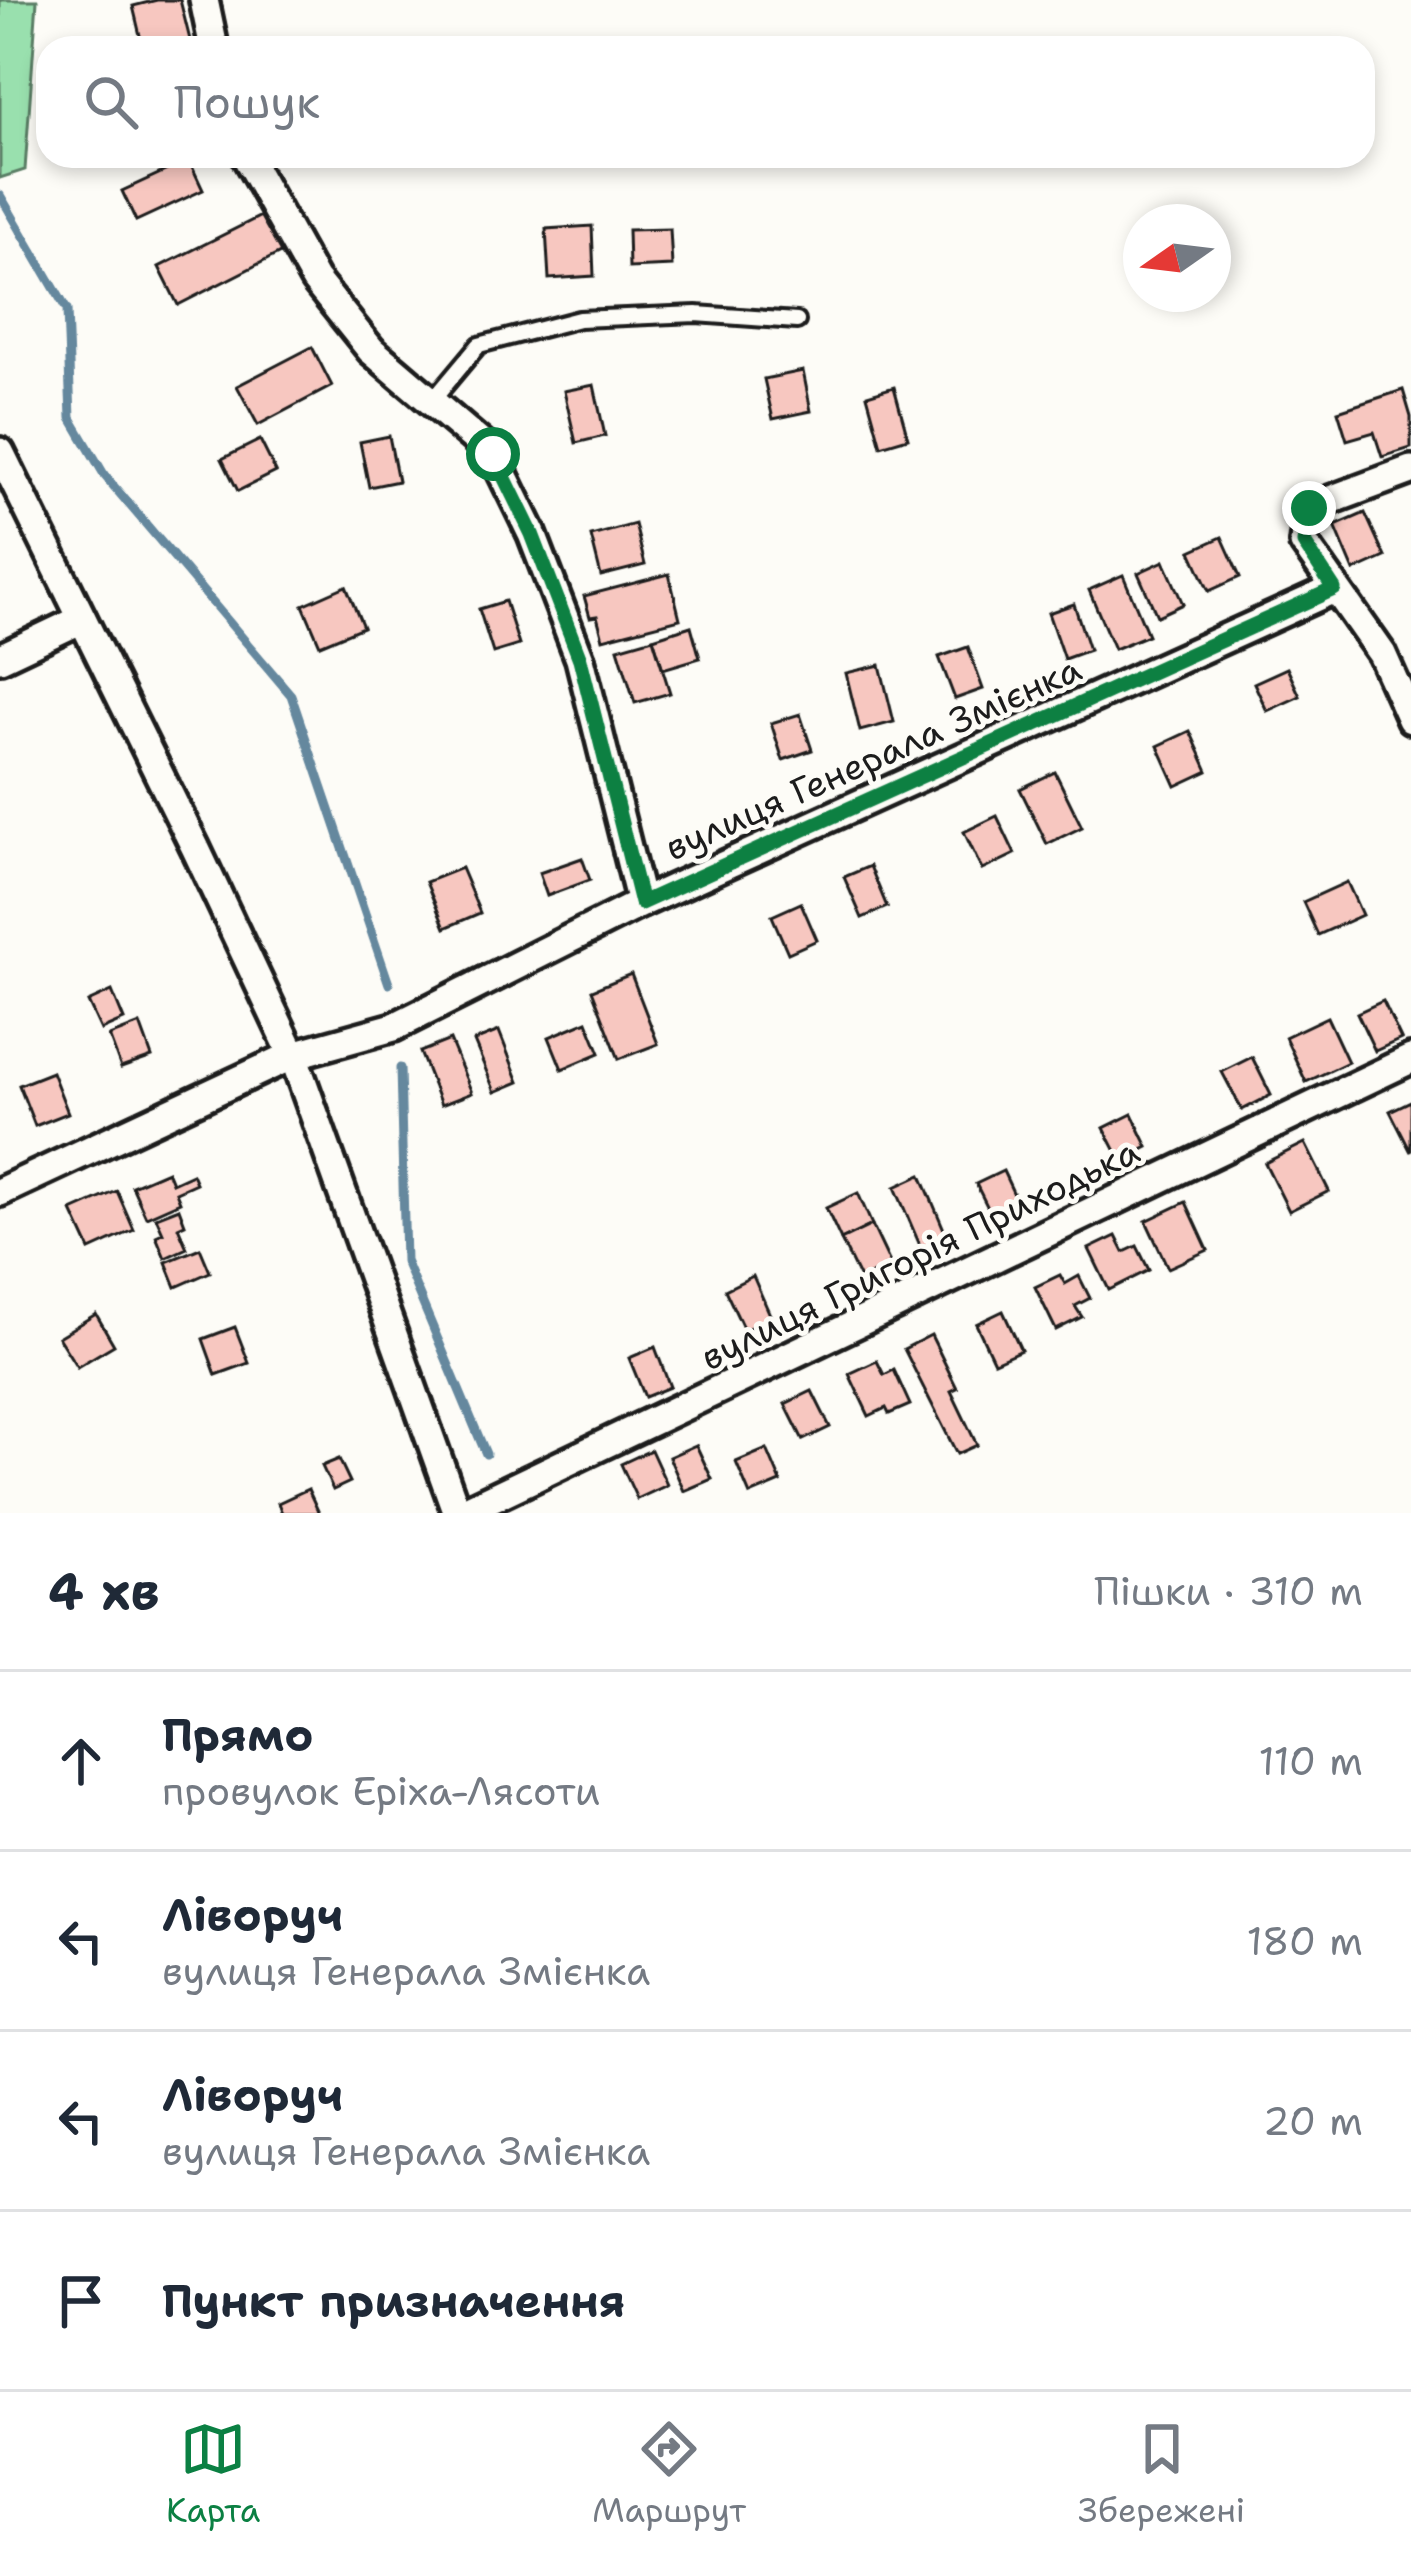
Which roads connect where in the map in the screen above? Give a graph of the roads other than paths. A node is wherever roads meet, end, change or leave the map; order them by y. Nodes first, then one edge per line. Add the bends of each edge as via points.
1 (204, 0) edge
2 (212, 36) edge
3 (253, 168) edge
4 (796, 321) dead end
5 (433, 400) junction
6 (0, 452) edge
7 (1411, 470) edge
8 (1334, 589) junction
9 (82, 619) junction
10 (0, 658) edge
11 (1411, 718) edge
12 (641, 903) junction
13 (293, 1055) junction
14 (1411, 1059) edge
15 (0, 1192) edge
16 (458, 1513) edge

1 - 2 street
3 - 5 street via 315,280 371,350
4 - 5 lane via 695,314 579,319 479,345
5 - 12 street via 493,454 532,534 580,659
6 - 9 street
7 - 8 street via 1309,508 1304,543
8 - 11 street via 1382,654
8 - 12 street, вулиця Генерала Змієнка
9 - 10 street
9 - 13 street
12 - 13 street, вулиця Генерала Змієнка via 394,1027
13 - 15 street, вулиця Генерала Змієнка
13 - 16 street
14 - 16 street, вулиця Григорія Приходька

